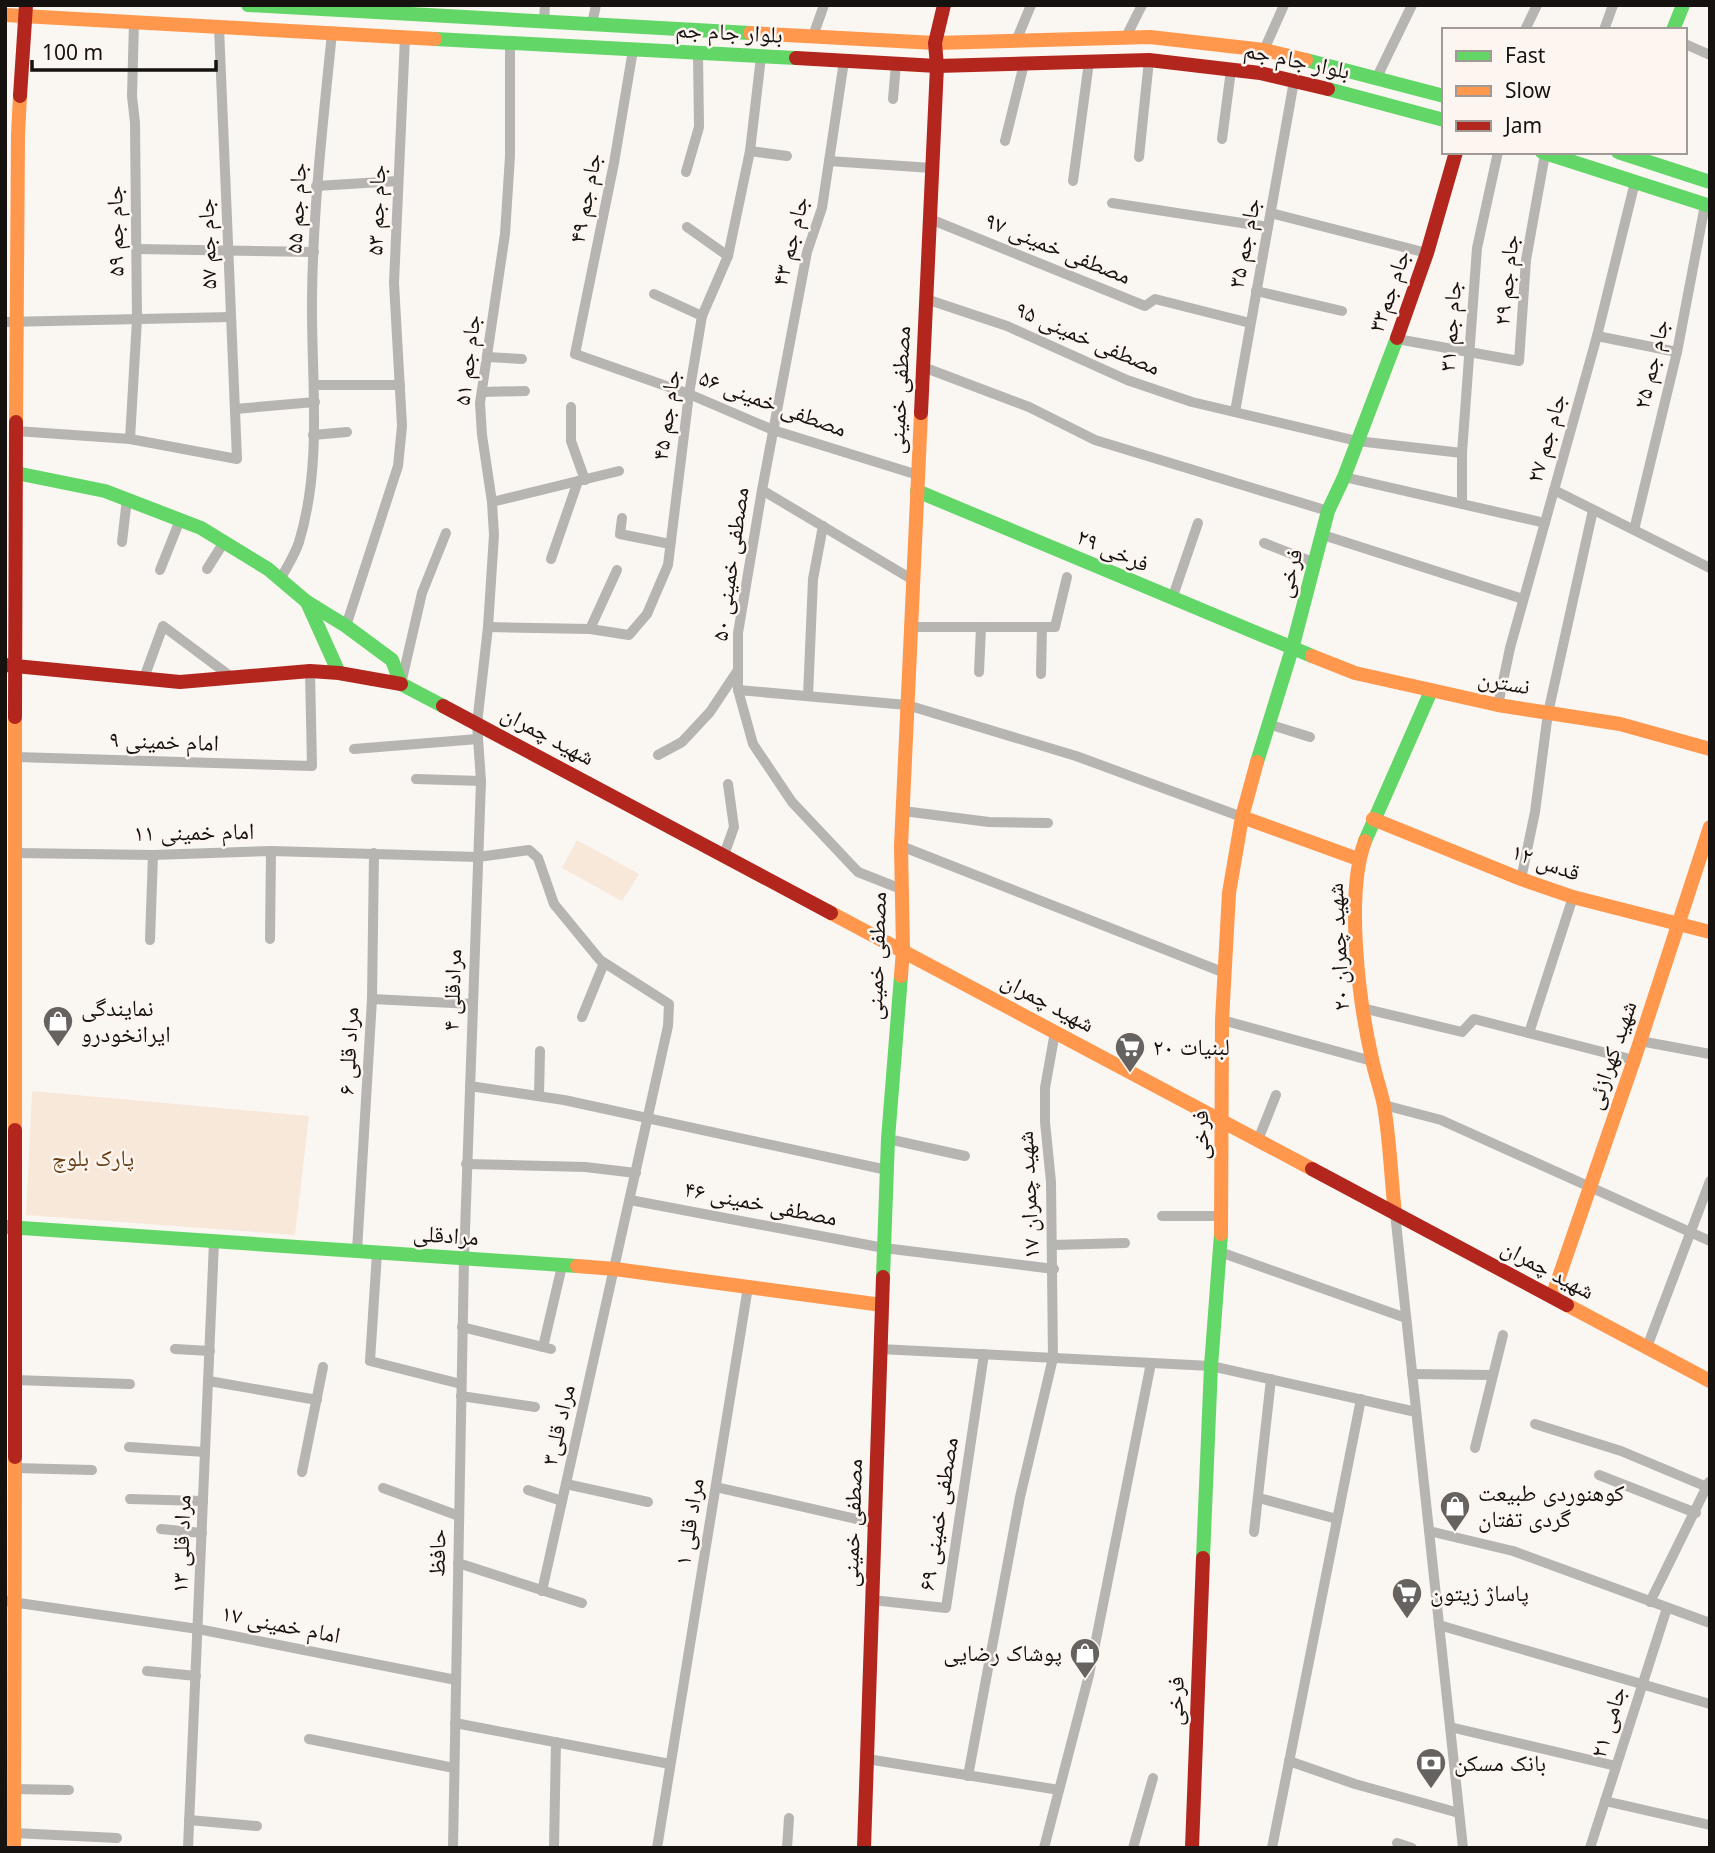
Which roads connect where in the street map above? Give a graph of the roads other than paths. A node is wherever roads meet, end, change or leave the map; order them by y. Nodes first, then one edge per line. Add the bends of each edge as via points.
1 (248, 5) edge
2 (545, 5) edge
3 (596, 5) edge
4 (824, 5) edge
5 (944, 5) edge
6 (1031, 5) edge
7 (1142, 5) edge
8 (1284, 5) edge
9 (1412, 5) edge
10 (1537, 5) edge
11 (1613, 5) edge
12 (1683, 5) edge
13 (267, 6) edge
14 (340, 8) edge
15 (26, 10) edge
16 (408, 10) edge
17 (475, 11) edge
18 (5, 15) edge
19 (134, 22) junction
20 (544, 22) junction
21 (592, 24) junction
22 (219, 27) junction
23 (1526, 28) edge
24 (1605, 28) edge
25 (1674, 28) edge
26 (332, 33) junction
27 (813, 36) junction
28 (405, 37) junction
29 (1126, 37) junction
30 (1016, 41) junction
31 (510, 43) junction
32 (935, 43) junction
33 (1687, 45) edge
34 (633, 50) junction
35 (1264, 50) junction
36 (698, 53) junction
37 (1710, 55) edge
38 (761, 57) junction
39 (1149, 60) junction
40 (844, 61) junction
41 (1089, 62) junction
42 (896, 64) junction
43 (1024, 64) junction
44 (937, 66) junction
45 (1231, 70) junction
46 (1260, 73) junction
47 (1377, 78) junction
48 (1294, 81) junction
49 (1442, 95) edge
50 (893, 99) dead end
51 (1442, 119) edge
52 (1222, 139) dead end
53 (1005, 141) dead end
54 (750, 151) junction
55 (1455, 154) edge
56 (1498, 154) edge
57 (1544, 154) edge
58 (1547, 154) edge
59 (1626, 154) edge
60 (787, 156) dead end
61 (1139, 157) dead end
62 (829, 162) junction
63 (932, 168) junction
64 (686, 172) dead end
65 (398, 181) junction
66 (1073, 181) dead end
67 (1636, 182) junction
68 (1710, 182) edge
69 (316, 186) junction
70 (1112, 203) dead end
71 (1707, 206) edge
72 (1271, 213) junction
73 (930, 219) junction
74 (687, 227) dead end
75 (1268, 227) junction
76 (137, 249) junction
77 (228, 251) junction
78 (314, 252) junction
79 (1427, 253) junction
80 (728, 256) junction
81 (1256, 291) junction
82 (654, 294) dead end
83 (926, 299) junction
84 (1342, 311) dead end
85 (702, 316) junction
86 (231, 317) junction
87 (137, 319) junction
88 (11, 322) edge
89 (1250, 323) junction
90 (1597, 336) junction
91 (1397, 340) junction
92 (1469, 352) junction
93 (1677, 352) junction
94 (575, 354) joint
95 (487, 357) junction
96 (522, 359) dead end
97 (923, 367) junction
98 (314, 385) junction
99 (400, 385) junction
100 (526, 391) dead end
101 (482, 392) junction
102 (689, 394) junction
103 (315, 402) junction
104 (571, 407) dead end
105 (235, 409) junction
106 (1234, 412) junction
107 (773, 430) junction
108 (16, 431) junction
109 (347, 432) dead end
110 (313, 435) junction
111 (130, 439) junction
112 (1357, 441) junction
113 (1462, 453) junction
114 (619, 471) dead end
115 (16, 473) junction
116 (918, 475) junction
117 (1344, 477) junction
118 (581, 481) junction
119 (762, 490) junction
120 (917, 491) junction
121 (1554, 491) junction
122 (127, 499) junction
123 (492, 502) junction
124 (1462, 504) junction
125 (1593, 510) junction
126 (1328, 511) junction
127 (622, 518) dead end
128 (180, 520) junction
129 (1198, 523) dead end
130 (1545, 523) junction
131 (823, 526) junction
132 (1634, 530) junction
133 (446, 533) dead end
134 (1323, 535) junction
135 (122, 542) dead end
136 (224, 542) junction
137 (1264, 543) dead end
138 (670, 544) junction
139 (11, 550) edge
140 (551, 559) dead end
141 (1315, 563) junction
142 (1710, 568) edge
143 (207, 569) dead end
144 (160, 570) dead end
145 (617, 570) dead end
146 (1067, 577) dead end
147 (280, 580) junction
148 (913, 580) junction
149 (1172, 599) junction
150 (1523, 599) junction
151 (307, 602) junction
152 (346, 626) junction
153 (488, 627) junction
154 (911, 627) junction
155 (981, 627) junction
156 (1042, 627) junction
157 (590, 629) junction
158 (1292, 649) junction
159 (10, 665) edge
160 (738, 670) junction
161 (310, 671) junction
162 (979, 672) dead end
163 (339, 673) junction
164 (1041, 674) dead end
165 (230, 676) junction
166 (144, 677) junction
167 (401, 684) junction
168 (738, 690) junction
169 (1431, 691) junction
170 (808, 696) junction
171 (907, 705) junction
172 (1498, 705) junction
173 (1548, 713) junction
174 (477, 724) junction
175 (1268, 724) junction
176 (1310, 737) dead end
177 (478, 739) junction
178 (354, 749) dead end
179 (1710, 749) edge
180 (658, 755) dead end
181 (16, 757) junction
182 (416, 779) dead end
183 (481, 781) junction
184 (728, 784) dead end
185 (902, 811) junction
186 (1242, 817) junction
187 (1373, 819) junction
188 (1048, 823) dead end
189 (1710, 827) edge
190 (901, 846) junction
191 (271, 851) junction
192 (16, 853) junction
193 (374, 853) junction
194 (153, 855) junction
195 (724, 855) junction
196 (478, 857) junction
197 (1358, 859) junction
198 (1521, 879) junction
199 (901, 889) junction
200 (1573, 897) junction
201 (1679, 923) junction
202 (1710, 932) edge
203 (270, 939) dead end
204 (150, 940) dead end
205 (903, 950) junction
206 (604, 963) junction
207 (1225, 973) junction
208 (372, 999) junction
209 (473, 1004) junction
210 (1362, 1008) junction
211 (582, 1017) dead end
212 (1222, 1020) junction
213 (1055, 1032) junction
214 (1530, 1034) junction
215 (1640, 1041) junction
216 (540, 1051) dead end
217 (1710, 1054) edge
218 (1634, 1060) junction
219 (1372, 1061) junction
220 (470, 1086) junction
221 (1276, 1095) dead end
222 (538, 1096) junction
223 (1384, 1105) junction
224 (648, 1120) junction
225 (1223, 1121) junction
226 (10, 1124) edge
227 (888, 1139) junction
228 (1258, 1140) junction
229 (965, 1156) dead end
230 (466, 1164) junction
231 (887, 1170) junction
232 (636, 1173) junction
233 (1710, 1181) edge
234 (1590, 1188) junction
235 (630, 1200) junction
236 (1395, 1213) junction
237 (1162, 1216) dead end
238 (1222, 1216) junction
239 (10, 1228) edge
240 (1691, 1234) junction
241 (1710, 1241) edge
242 (214, 1242) junction
243 (1125, 1243) dead end
244 (1053, 1245) junction
245 (884, 1248) junction
246 (357, 1251) junction
247 (1220, 1252) junction
248 (377, 1253) junction
249 (464, 1259) junction
250 (562, 1266) junction
251 (615, 1269) junction
252 (1054, 1269) junction
253 (748, 1287) junction
254 (1552, 1297) junction
255 (882, 1305) junction
256 (1406, 1318) junction
257 (463, 1327) junction
258 (10, 1331) edge
259 (1503, 1335) dead end
260 (1647, 1347) junction
261 (175, 1349) dead end
262 (880, 1349) junction
263 (210, 1351) junction
264 (984, 1354) junction
265 (1053, 1358) junction
266 (1151, 1363) junction
267 (1210, 1366) junction
268 (323, 1367) dead end
269 (1412, 1374) junction
270 (1492, 1375) junction
271 (15, 1380) junction
272 (1271, 1380) junction
273 (209, 1381) junction
274 (1710, 1381) edge
275 (131, 1384) dead end
276 (461, 1390) junction
277 (1361, 1399) junction
278 (317, 1400) junction
279 (535, 1407) dead end
280 (1416, 1412) junction
281 (1535, 1424) dead end
282 (129, 1447) dead end
283 (1475, 1448) dead end
284 (205, 1452) junction
285 (15, 1468) junction
286 (92, 1470) dead end
287 (302, 1472) dead end
288 (1599, 1475) dead end
289 (566, 1484) junction
290 (1708, 1484) edge
291 (716, 1487) junction
292 (383, 1488) dead end
293 (528, 1490) dead end
294 (1259, 1498) junction
295 (130, 1499) dead end
296 (203, 1501) junction
297 (562, 1501) junction
298 (648, 1502) dead end
299 (1696, 1513) junction
300 (459, 1516) junction
301 (1338, 1519) junction
302 (874, 1523) junction
303 (161, 1530) dead end
304 (1429, 1531) junction
305 (1255, 1532) dead end
306 (202, 1533) junction
307 (458, 1563) junction
308 (542, 1591) junction
309 (872, 1600) junction
310 (10, 1602) edge
311 (1650, 1602) junction
312 (582, 1604) dead end
313 (1667, 1608) junction
314 (1710, 1623) edge
315 (1439, 1625) junction
316 (198, 1629) junction
317 (147, 1671) dead end
318 (196, 1676) junction
319 (456, 1680) junction
320 (10, 1684) edge
321 (1641, 1684) junction
322 (1710, 1704) edge
323 (455, 1723) junction
324 (1450, 1727) junction
325 (309, 1739) dead end
326 (556, 1742) junction
327 (867, 1759) junction
328 (1289, 1761) junction
329 (670, 1764) junction
330 (1616, 1766) junction
331 (454, 1768) junction
332 (968, 1776) junction
333 (1153, 1778) dead end
334 (11, 1780) edge
335 (69, 1790) dead end
336 (1059, 1790) junction
337 (1605, 1801) junction
338 (1459, 1813) junction
339 (789, 1818) dead end
340 (189, 1820) junction
341 (1710, 1825) edge
342 (257, 1826) dead end
343 (117, 1838) dead end
344 (14, 1840) edge
345 (1396, 1843) dead end
346 (188, 1848) edge
347 (453, 1848) edge
348 (554, 1848) edge
349 (657, 1848) edge
350 (787, 1848) edge
351 (864, 1848) edge
352 (1044, 1848) edge
353 (1133, 1848) edge
354 (1192, 1848) edge
355 (1272, 1848) edge
356 (1412, 1848) edge
357 (1463, 1848) edge
358 (1590, 1848) edge

1 - 13 street, بلوار جام جم
2 - 20 street
3 - 21 street
4 - 27 street
5 - 32 street
6 - 30 street
7 - 29 street
8 - 35 street
9 - 47 street
10 - 23 street
11 - 24 street
12 - 25 street
13 - 14 street, بلوار جام جم
14 - 16 street, بلوار جام جم
15 - 18 street, بلوار جام جم
15 - 19 street, بلوار جام جم
15 - 88 street
16 - 17 street, بلوار جام جم
17 - 20 street, بلوار جام جم
19 - 22 street, بلوار جام جم
19 - 76 street, جام جم ۵۹
20 - 21 street, بلوار جام جم
21 - 27 street, بلوار جام جم
22 - 26 street, بلوار جام جم
22 - 77 street, جام جم ۵۷
26 - 28 street, بلوار جام جم
26 - 69 street, جام جم ۵۵
27 - 32 street, بلوار جام جم
28 - 31 street, بلوار جام جم
28 - 65 street, جام جم ۵۳
29 - 30 street, بلوار جام جم
29 - 35 street, بلوار جام جم
30 - 32 street, بلوار جام جم
31 - 34 street, بلوار جام جم
31 - 95 street, جام جم ۵۱ via 505,234
32 - 44 street, مصطفی خمینی
33 - 37 street
34 - 36 street, بلوار جام جم
34 - 94 street, جام جم ۴۹
35 - 46 street
35 - 47 street, بلوار جام جم
36 - 38 street, بلوار جام جم
36 - 64 street via 699,127
38 - 40 street, بلوار جام جم
38 - 54 street, جام جم ۴۵
39 - 41 street, بلوار جام جم
39 - 45 street, بلوار جام جم
39 - 61 street
40 - 42 street, بلوار جام جم
40 - 62 street, جام جم ۴۳
41 - 43 street, بلوار جام جم
41 - 66 street
42 - 44 street, بلوار جام جم
42 - 50 street
43 - 44 street, بلوار جام جم
43 - 53 street
44 - 63 street, مصطفی خمینی
45 - 46 street, بلوار جام جم
45 - 52 street
46 - 48 street, بلوار جام جم
47 - 49 street, بلوار جام جم
48 - 51 street, بلوار جام جم
48 - 72 street, جام جم ۳۵
54 - 60 street
54 - 80 street, جام جم ۴۵
55 - 79 street, جام جم۳۳
56 - 92 street, جام جم ۳۱ via 1477,248
57 - 92 street, جام جم ۲۹ via 1526,260 1519,361
58 - 67 street
59 - 68 street
62 - 63 street
62 - 107 street, جام جم ۴۳
63 - 73 street, مصطفی خمینی
65 - 69 street
65 - 99 street, جام جم ۵۳ via 394,282
67 - 71 street
67 - 90 street, جام جم ۲۷
69 - 78 street, جام جم ۵۵
70 - 75 street
71 - 93 street, جام جم ۲۵
72 - 75 street, جام جم ۳۵
72 - 79 street
73 - 83 street, مصطفی خمینی
73 - 89 street, مصطفی خمینی ۹۷ via 1145,306 1155,299
74 - 80 street
75 - 81 street, جام جم ۳۵
76 - 77 street
76 - 87 street, جام جم ۵۹
77 - 78 street
77 - 86 street, جام جم ۵۷
78 - 98 street, جام جم ۵۵
79 - 91 street, جام جم۳۳
80 - 85 street, جام جم ۴۵
81 - 84 street
81 - 89 street, جام جم ۳۵
82 - 85 street
83 - 97 street, مصطفی خمینی
83 - 106 street, مصطفی خمینی ۹۵ via 1007,326 1127,380
85 - 102 street, جام جم ۴۵
86 - 87 street
86 - 105 street, جام جم ۵۷
87 - 88 street
87 - 111 street, جام جم ۵۹
88 - 108 street
89 - 106 street, جام جم ۳۵
90 - 93 street
90 - 121 street, جام جم ۲۷
91 - 92 street
91 - 112 street, جام جم۳۳
92 - 113 street, جام جم ۳۱
93 - 132 street, جام جم ۲۵
94 - 102 street, مصطفی خمینی ۵۶
95 - 96 street
95 - 101 street, جام جم ۵۱
97 - 116 street, مصطفی خمینی
97 - 126 street via 1029,407 1096,440
98 - 99 street
98 - 103 street, جام جم ۵۵
99 - 152 street, جام جم ۵۳ via 398,467
100 - 101 street
101 - 123 street, جام جم ۵۱ via 482,435
102 - 107 street, مصطفی خمینی ۵۶
102 - 138 street, جام جم ۴۵
103 - 105 street
103 - 110 street, جام جم ۵۵
104 - 118 street via 571,441
105 - 111 street, جام جم ۵۷ via 237,458
106 - 112 street, مصطفی خمینی ۹۵
107 - 116 street, مصطفی خمینی ۵۶
107 - 119 street, مصطفی خمینی ۵۰
108 - 111 street
108 - 115 street
109 - 110 street
110 - 147 street, جام جم ۵۵ via 310,491 299,544
112 - 113 street, مصطفی خمینی ۹۵
112 - 117 street, فرخی
113 - 124 street, جام جم ۳۱
114 - 118 street
115 - 122 street
115 - 139 street
116 - 120 street, مصطفی خمینی
117 - 124 street
117 - 126 street, فرخی
118 - 123 street
118 - 140 street
119 - 131 street
119 - 160 street, مصطفی خمینی ۵۰ via 738,633
120 - 148 street, مصطفی خمینی
120 - 149 street, فرخی ۲۹
121 - 125 street
121 - 130 street, جام جم ۲۷
122 - 128 street
122 - 135 street
123 - 153 street, جام جم ۵۱
124 - 130 street
125 - 132 street
125 - 173 street
126 - 134 street, فرخی
127 - 138 street via 620,534
128 - 136 street
128 - 144 street
129 - 149 street
130 - 150 street, جام جم ۲۷
131 - 148 street
131 - 170 street via 813,579
132 - 142 street
133 - 167 street via 422,593
134 - 141 street, فرخی
134 - 150 street
136 - 143 street
136 - 147 street
137 - 141 street
138 - 157 street, جام جم ۴۵ via 668,565 647,614 629,635
139 - 159 street
141 - 158 street, فرخی
145 - 157 street
146 - 156 street via 1055,627
147 - 151 street
148 - 154 street, مصطفی خمینی
149 - 158 street, فرخی ۲۹
150 - 172 street, جام جم ۲۷
151 - 152 street
151 - 163 street
152 - 167 street via 392,660
153 - 157 street, جام جم ۴۵
153 - 174 street, جام جم ۵۱
154 - 155 street
154 - 171 street, مصطفی خمینی
155 - 156 street
155 - 162 street
156 - 164 street
158 - 169 street, نسترن via 1355,673
158 - 175 street, فرخی
159 - 166 street, شهید چمران
159 - 181 street
160 - 168 street, مصطفی خمینی ۵۰
160 - 180 street via 710,712 682,742
161 - 163 street, شهید چمران
161 - 165 street, شهید چمران
161 - 181 street, امام خمینی ۹ via 312,766
163 - 167 street, شهید چمران
165 - 166 street, شهید چمران via 180,682
165 - 166 street via 163,626
167 - 174 street, شهید چمران
168 - 170 street
168 - 199 street, مصطفی خمینی ۵۰ via 753,744 792,802 858,872
169 - 172 street, نسترن
169 - 187 street, شهید چمران ۲۰
170 - 171 street
171 - 185 street, مصطفی خمینی
171 - 186 street via 1076,756
172 - 173 street, نسترن
173 - 179 street, نسترن via 1619,724
173 - 198 street
174 - 177 street, مرادقلی ۴
174 - 195 street, شهید چمران
175 - 176 street
175 - 186 street, فرخی
177 - 178 street
177 - 183 street, مرادقلی ۴
181 - 192 street
182 - 183 street
183 - 196 street, مرادقلی ۴
184 - 195 street via 734,827
185 - 188 street via 989,822
185 - 190 street, مصطفی خمینی
186 - 197 street
186 - 207 street, فرخی via 1229,893
187 - 197 street, شهید چمران ۲۰
187 - 198 street, قدس ۱۲
189 - 201 street, شهید کهرازئی
190 - 199 street, مصطفی خمینی
190 - 207 street
191 - 193 street, امام خمینی ۱۱
191 - 194 street, امام خمینی ۱۱
191 - 203 street
192 - 194 street, امام خمینی ۱۱
192 - 226 street
193 - 196 street, امام خمینی ۱۱
193 - 208 street, مراد قلی ۶
194 - 204 street
195 - 205 street, شهید چمران
196 - 206 street, امام خمینی ۱۱ via 529,850 538,858 554,904
196 - 209 street, مرادقلی ۴
197 - 210 street, شهید چمران ۲۰ via 1354,914
198 - 200 street, قدس ۱۲
199 - 205 street, مصطفی خمینی
200 - 201 street, قدس ۱۲
200 - 214 street
201 - 202 street, قدس ۱۲
201 - 215 street, شهید کهرازئی
205 - 213 street, شهید چمران
205 - 227 street, مصطفی خمینی
206 - 211 street
206 - 224 street, مراد قلی۳ via 669,1004
207 - 212 street, فرخی
208 - 209 street
208 - 246 street, مراد قلی ۶
209 - 220 street, مرادقلی ۴
210 - 214 street via 1462,1032 1474,1019
210 - 219 street, شهید چمران ۲۰
212 - 219 street
212 - 225 street, فرخی
213 - 225 street, شهید چمران
213 - 244 street, شهید چمران ۱۷ via 1045,1088
214 - 218 street
215 - 217 street
215 - 218 street, شهید کهرازئی
216 - 222 street
218 - 234 street, شهید کهرازئی
219 - 223 street, شهید چمران ۲۰
220 - 222 street
220 - 230 street, مرادقلی ۴
221 - 228 street
222 - 224 street
223 - 234 street via 1441,1120
223 - 236 street, شهید چمران ۲۰
224 - 231 street
224 - 232 street, مراد قلی۳
225 - 228 street, شهید چمران
225 - 238 street, فرخی
226 - 239 street
227 - 229 street
227 - 231 street, مصطفی خمینی
228 - 236 street, شهید چمران
230 - 232 street
230 - 249 street, مرادقلی ۴
231 - 245 street, مصطفی خمینی
232 - 235 street, مراد قلی۳
233 - 240 street
234 - 240 street
234 - 254 street, شهید کهرازئی
235 - 245 street, مصطفی خمینی ۴۶
235 - 251 street, مراد قلی۳
236 - 254 street, شهید چمران
236 - 256 street
237 - 238 street
238 - 247 street, فرخی
239 - 242 street, مرادقلی
239 - 258 street
240 - 241 street
240 - 260 street
242 - 246 street, مرادقلی
242 - 263 street, مراد قلی ۱۳
243 - 244 street
244 - 252 street, شهید چمران ۱۷
245 - 252 street, مصطفی خمینی ۴۶
245 - 255 street, مصطفی خمینی
246 - 248 street, مرادقلی
247 - 256 street
247 - 267 street, فرخی
248 - 249 street, مرادقلی
248 - 276 street via 370,1361
249 - 250 street, مرادقلی
249 - 257 street, حافظ
250 - 251 street, مرادقلی
250 - 257 street via 547,1348
251 - 253 street, مرادقلی
251 - 289 street, مراد قلی۳
252 - 265 street, شهید چمران ۱۷
253 - 255 street, مرادقلی
253 - 291 street, مراد قلی ۱
254 - 260 street, شهید چمران
255 - 262 street, مصطفی خمینی
256 - 269 street
257 - 276 street, حافظ
258 - 271 street
259 - 270 street
260 - 274 street, شهید چمران
261 - 263 street
262 - 264 street
262 - 302 street, مصطفی خمینی
263 - 273 street, مراد قلی ۱۳
264 - 265 street
264 - 309 street, مصطفی خمینی ۶۹ via 946,1608
265 - 266 street
265 - 332 street, شهید چمران ۱۷ via 1020,1497
266 - 267 street
266 - 336 street via 1089,1675
267 - 272 street
267 - 354 street, فرخی
268 - 278 street
269 - 270 street
269 - 280 street
270 - 283 street
271 - 275 street
271 - 285 street
272 - 277 street
272 - 294 street
273 - 278 street
273 - 284 street, مراد قلی ۱۳
276 - 279 street
276 - 300 street, حافظ
277 - 280 street
277 - 301 street
278 - 287 street
280 - 304 street
281 - 290 street
282 - 284 street
284 - 296 street, مراد قلی ۱۳
285 - 286 street
285 - 310 street
288 - 299 street
289 - 297 street, مراد قلی۳
289 - 298 street
290 - 299 street
291 - 302 street
291 - 329 street, مراد قلی ۱
292 - 300 street
293 - 297 street
294 - 301 street
294 - 305 street
295 - 296 street
296 - 306 street, مراد قلی ۱۳
297 - 308 street, مراد قلی۳
299 - 311 street
300 - 307 street, حافظ
301 - 328 street
302 - 309 street, مصطفی خمینی
303 - 306 street
304 - 311 street via 1513,1551
304 - 315 street
306 - 316 street, مراد قلی ۱۳
307 - 308 street
307 - 319 street, حافظ
308 - 312 street
309 - 327 street, مصطفی خمینی
310 - 316 street, امام خمینی ۱۷
310 - 320 street
311 - 313 street
313 - 314 street
313 - 321 street, جامی ۲۱
315 - 321 street
315 - 324 street
316 - 318 street, مراد قلی ۱۳
316 - 319 street, امام خمینی ۱۷
317 - 318 street
318 - 340 street, مراد قلی ۱۳
319 - 323 street, حافظ
320 - 334 street
321 - 322 street
321 - 330 street, جامی ۲۱
323 - 326 street
323 - 331 street, حافظ
324 - 330 street
324 - 338 street
325 - 331 street
326 - 329 street
326 - 348 street
327 - 332 street
327 - 351 street, مصطفی خمینی
328 - 338 street
328 - 355 street
329 - 349 street, مراد قلی ۱
330 - 337 street, جامی ۲۱
331 - 347 street, حافظ
332 - 336 street
333 - 353 street
334 - 335 street
334 - 344 street
336 - 352 street
337 - 341 street
337 - 358 street, جامی ۲۱
338 - 357 street
339 - 350 street
340 - 342 street
340 - 346 street, مراد قلی ۱۳
343 - 344 street
345 - 356 street

